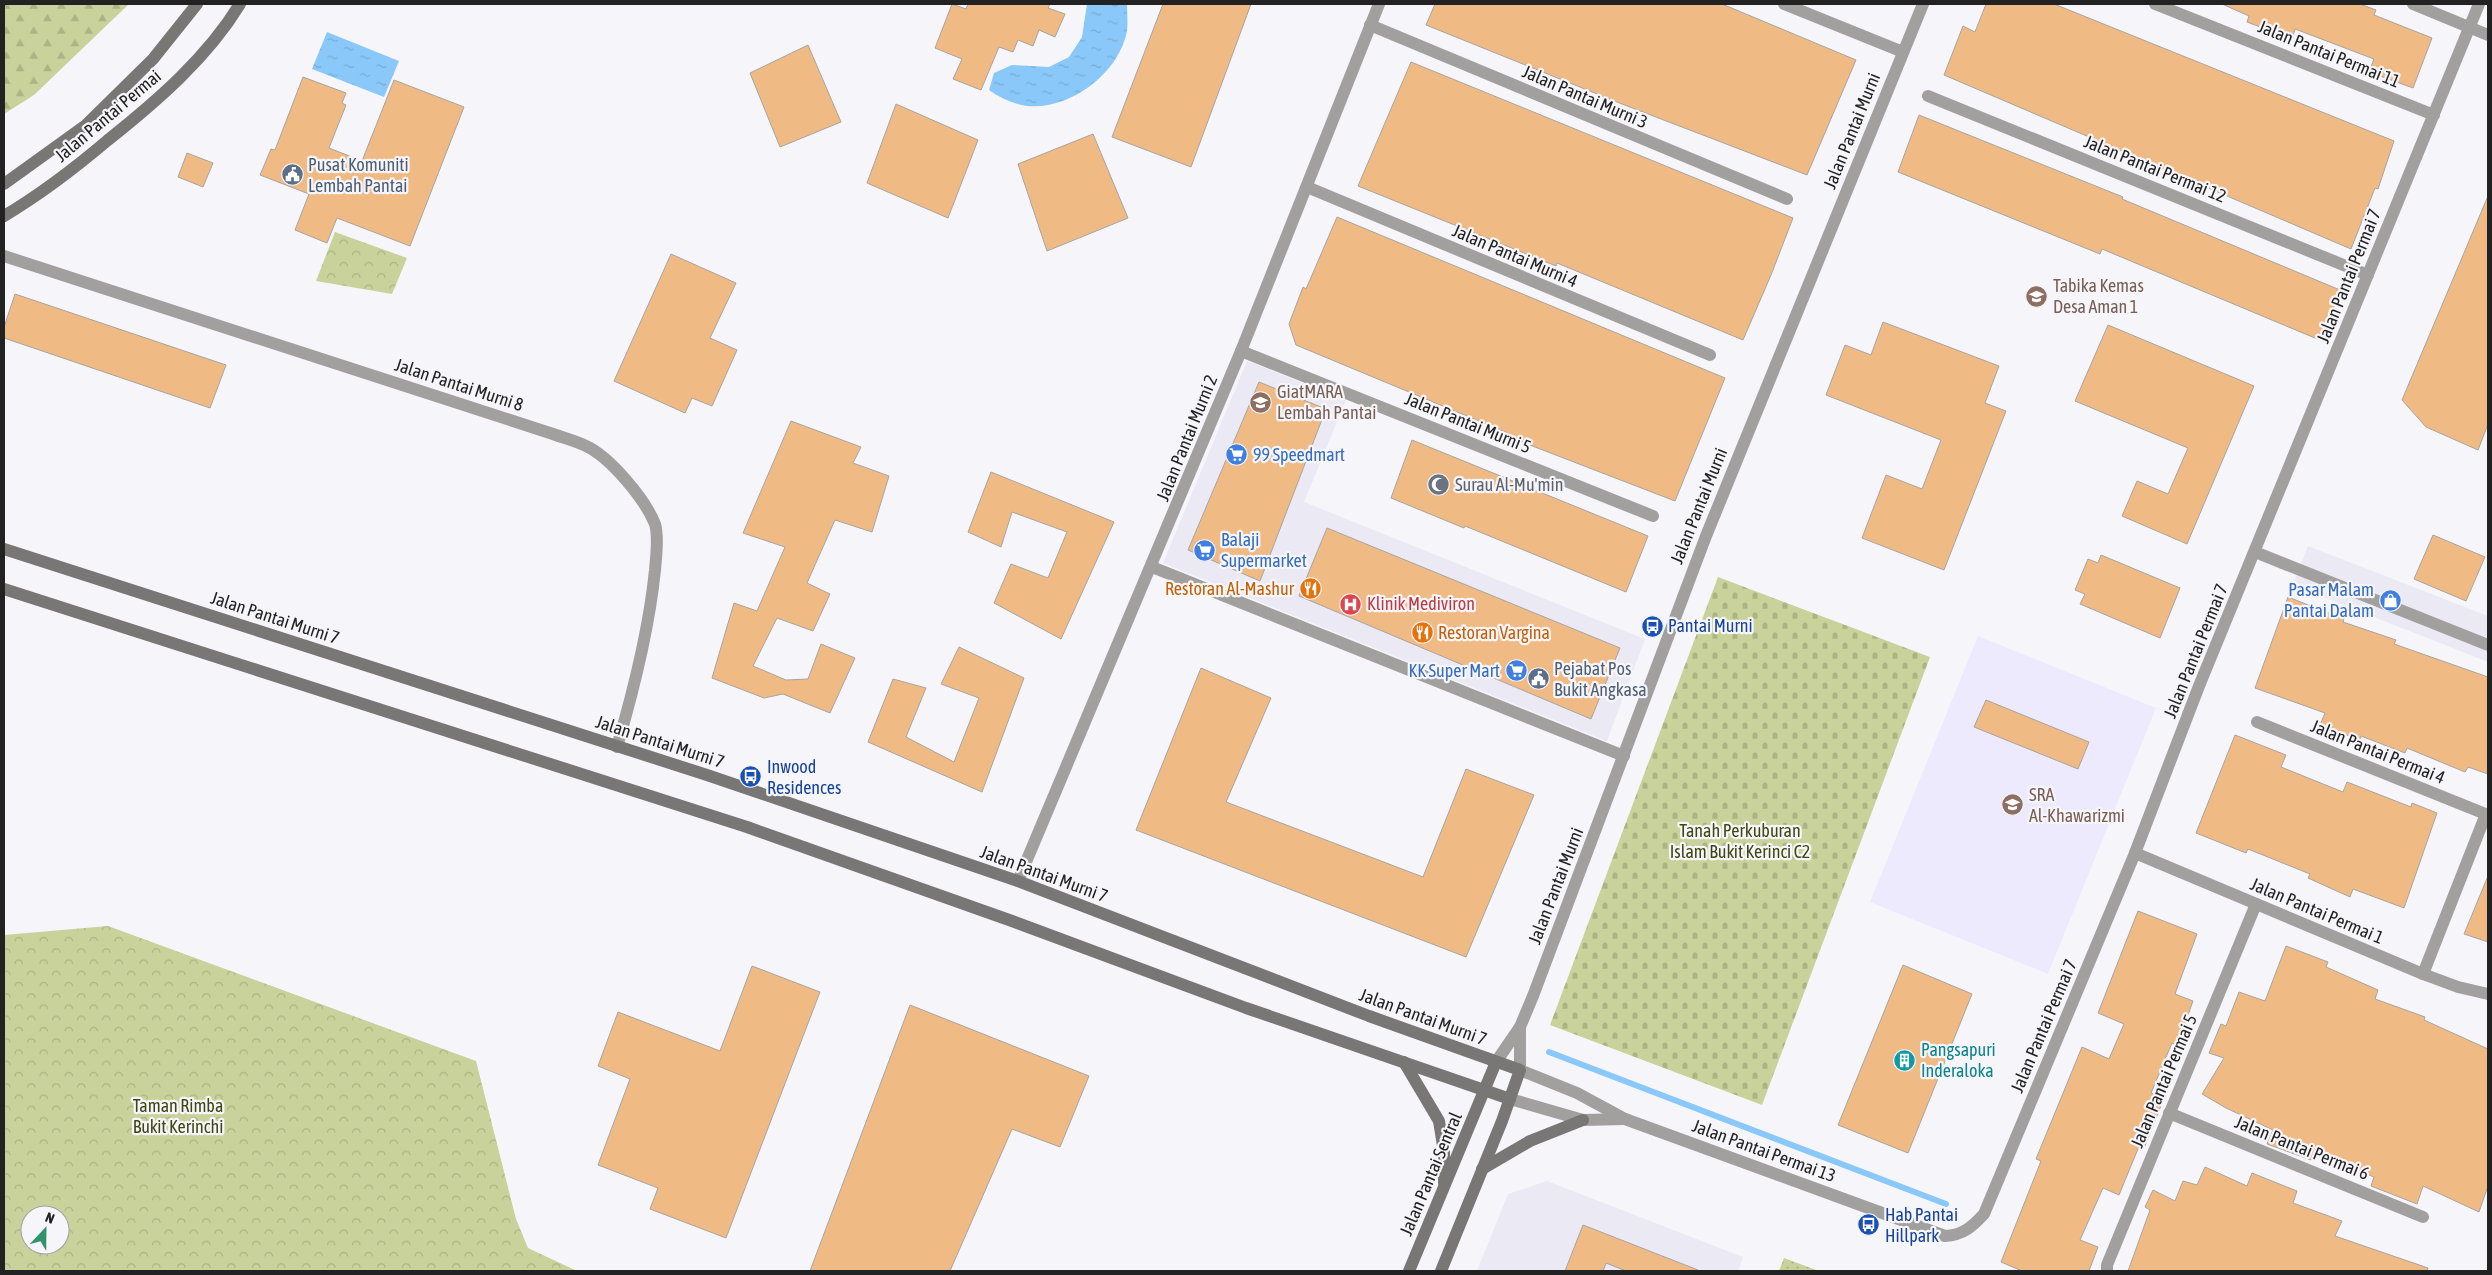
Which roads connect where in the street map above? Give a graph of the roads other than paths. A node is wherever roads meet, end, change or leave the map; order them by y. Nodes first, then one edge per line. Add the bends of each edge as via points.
1 (197, 4) edge
2 (240, 4) edge
3 (1379, 4) edge
4 (1784, 4) edge
5 (1923, 4) edge
6 (2155, 4) edge
7 (2413, 4) edge
8 (2479, 4) edge
9 (1370, 25) junction
10 (2469, 27) junction
11 (2488, 35) edge
12 (1903, 52) junction
13 (1928, 96) dead end
14 (2434, 115) junction
15 (4, 184) edge
16 (1307, 187) junction
17 (1787, 199) dead end
18 (4, 216) edge
19 (4, 256) edge
20 (2368, 275) junction
21 (1241, 351) junction
22 (1710, 355) dead end
23 (1653, 516) dead end
24 (4, 549) edge
25 (2255, 552) junction
26 (1152, 567) junction
27 (4, 588) edge
28 (2488, 645) edge
29 (2257, 722) dead end
30 (617, 747) junction
31 (1624, 756) junction
32 (2487, 814) edge
33 (2135, 853) junction
34 (1018, 881) junction
35 (2256, 904) junction
36 (2423, 974) junction
37 (2488, 994) edge
38 (1520, 1027) junction
39 (1404, 1062) junction
40 (1496, 1062) junction
41 (1520, 1070) junction
42 (1485, 1091) junction
43 (1510, 1099) junction
44 (2169, 1113) junction
45 (1625, 1119) junction
46 (1583, 1120) junction
47 (1482, 1169) junction
48 (1444, 1188) junction
49 (1891, 1216) joint
50 (2423, 1217) dead end
51 (1409, 1271) edge
52 (1441, 1271) edge
53 (2107, 1271) edge

1 - 15 main road, Jalan Pantai Permai via 153,59 86,125
2 - 18 main road, Jalan Pantai Permai via 160,98 35,197
3 - 9 street, Jalan Pantai Murni 2
4 - 12 street
5 - 12 street, Jalan Pantai Murni
6 - 14 street, Jalan Pantai Permai 11
7 - 10 street
8 - 10 street, Jalan Pantai Permai 7
9 - 16 street, Jalan Pantai Murni 2
9 - 17 street, Jalan Pantai Murni 3
10 - 11 street
10 - 14 street, Jalan Pantai Permai 7
12 - 31 street, Jalan Pantai Murni via 1706,536
13 - 20 street, Jalan Pantai Permai 12
14 - 20 street, Jalan Pantai Permai 7
16 - 21 street, Jalan Pantai Murni 2
16 - 22 street, Jalan Pantai Murni 4
19 - 30 street, Jalan Pantai Murni 8 via 553,434 587,446 611,465 636,493 655,525 657,555 652,606
20 - 25 street, Jalan Pantai Permai 7
21 - 23 street, Jalan Pantai Murni 5
21 - 26 street, Jalan Pantai Murni 2
24 - 30 main road, Jalan Pantai Murni 7
25 - 28 street
25 - 33 street, Jalan Pantai Permai 7
26 - 31 street
26 - 34 street, Jalan Pantai Murni 2
27 - 39 main road via 747,827
29 - 32 street, Jalan Pantai Permai 4
30 - 34 main road, Jalan Pantai Murni 7
31 - 38 street, Jalan Pantai Murni
32 - 36 street, Jalan Pantai Permai 4
33 - 35 street, Jalan Pantai Permai 1
33 - 49 street, Jalan Pantai Permai 7 via 1984,1214 1968,1230 1945,1236
34 - 40 main road, Jalan Pantai Murni 7
35 - 36 street, Jalan Pantai Permai 1
35 - 44 street, Jalan Pantai Permai 5
36 - 37 street, Jalan Pantai Permai 1
38 - 40 street, Jalan Pantai Murni
38 - 41 street, Jalan Pantai Murni
39 - 42 main road
39 - 48 main road via 1439,1121 1444,1152
40 - 41 main road, Jalan Pantai Murni 7
40 - 42 main road, Jalan Pantai Sentral
41 - 43 main road
41 - 45 street, Jalan Pantai Permai 13 via 1577,1092
42 - 43 main road
42 - 48 main road, Jalan Pantai Sentral
43 - 46 street, Jalan Pantai Permai 13
43 - 47 main road
44 - 50 street, Jalan Pantai Permai 6
44 - 53 street, Jalan Pantai Permai 5
45 - 46 street, Jalan Pantai Permai 13
45 - 49 street, Jalan Pantai Permai 13
46 - 47 main road via 1530,1141
47 - 52 main road
48 - 51 main road, Jalan Pantai Sentral

